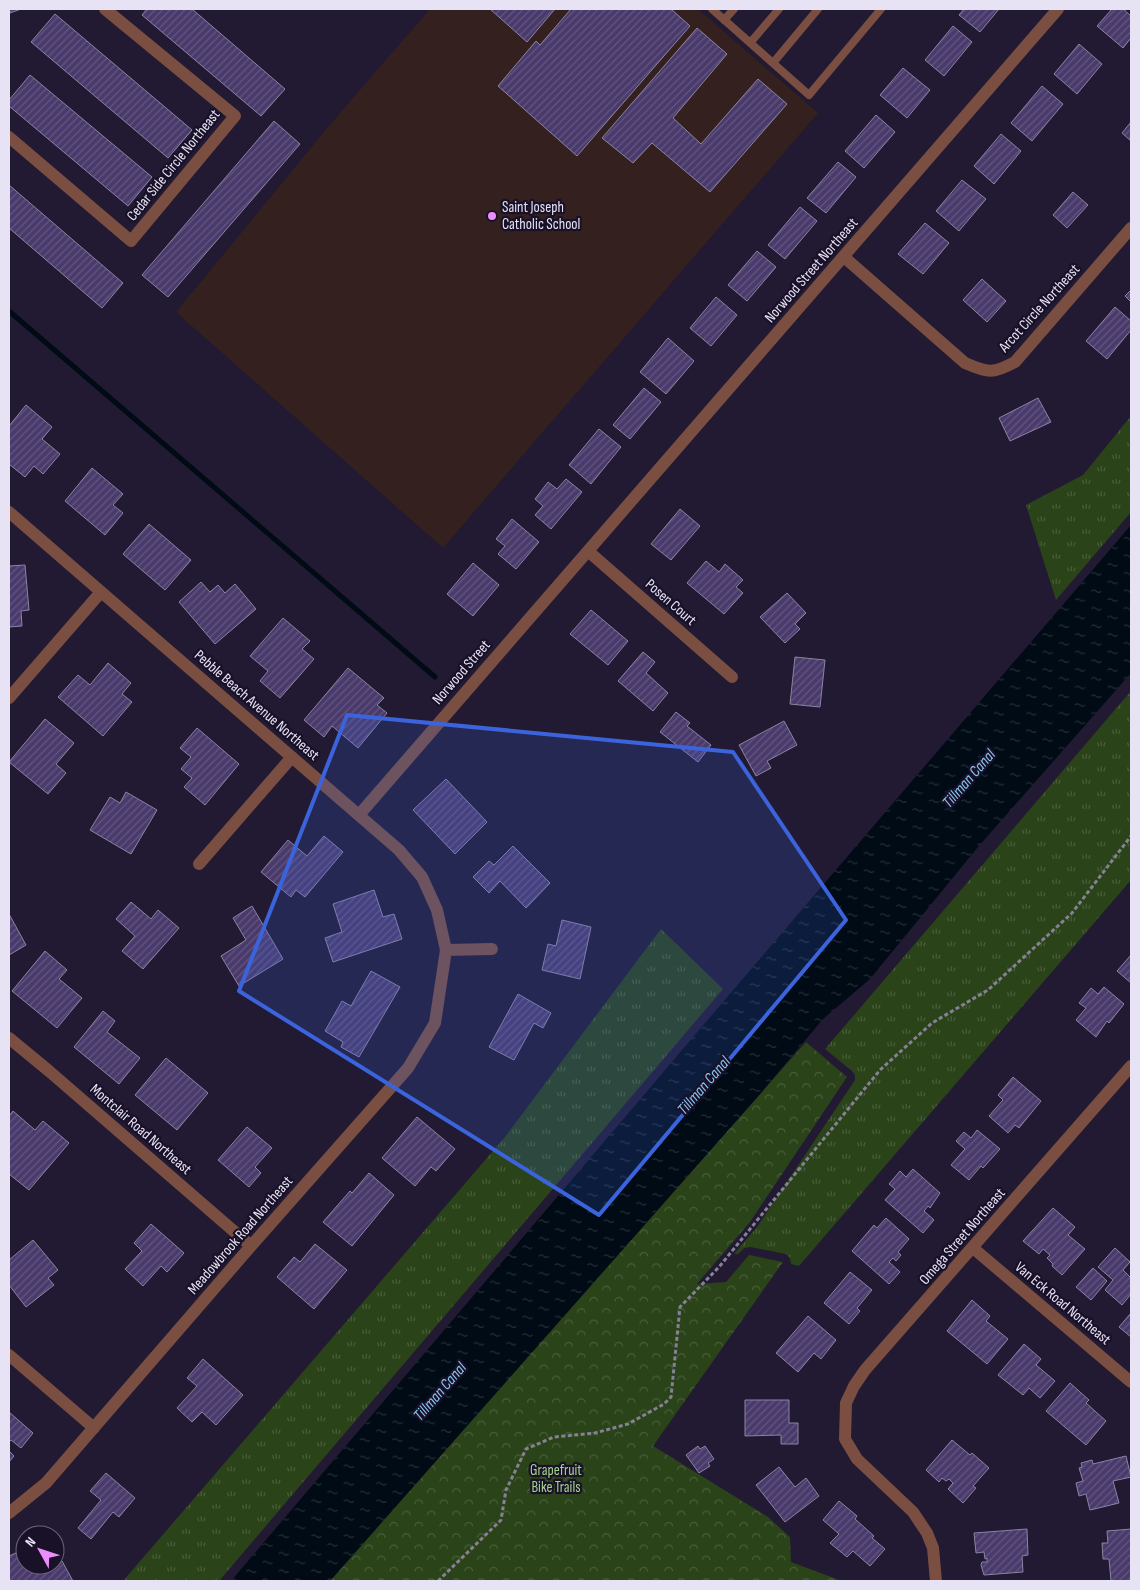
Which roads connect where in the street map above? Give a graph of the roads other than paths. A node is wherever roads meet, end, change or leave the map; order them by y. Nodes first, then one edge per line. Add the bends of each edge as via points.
1 (105, 9) edge
2 (712, 9) edge
3 (734, 9) edge
4 (779, 9) edge
5 (818, 9) edge
6 (881, 9) edge
7 (1058, 9) edge
8 (724, 20) junction
9 (750, 43) junction
10 (773, 63) junction
11 (9, 137) edge
12 (1131, 228) edge
13 (844, 257) junction
14 (9, 512) edge
15 (588, 551) junction
16 (101, 592) junction
17 (732, 677) dead end
18 (9, 698) edge
19 (292, 757) junction
20 (359, 815) junction
21 (199, 864) dead end
22 (492, 949) dead end
23 (446, 950) junction
24 (9, 1038) edge
25 (1131, 1067) edge
26 (251, 1246) junction
27 (973, 1248) junction
28 (9, 1355) edge
29 (1131, 1382) edge
30 (94, 1428) junction
31 (9, 1513) edge
32 (936, 1581) edge

1 - 11 street, Cedar Side Circle Northeast via 235,116 131,241
2 - 8 lane
3 - 8 lane
4 - 9 lane
5 - 10 lane
6 - 10 lane via 809,95
7 - 13 street, Norwood Street Northeast
8 - 9 lane
9 - 10 lane
12 - 13 street, Arcot Circle Northeast via 1015,362 999,371 982,370 965,363
13 - 15 street, Norwood Street Northeast
14 - 16 street, Pebble Beach Avenue Northeast
15 - 17 street, Posen Court
15 - 20 street, Norwood Street
16 - 18 street
16 - 19 street, Pebble Beach Avenue Northeast
19 - 20 street, Pebble Beach Avenue Northeast
19 - 21 street
20 - 23 street, Pebble Beach Avenue Northeast via 399,850 422,877 438,910
22 - 23 street
23 - 26 street, Meadowbrook Road Northeast via 435,1023 408,1068
24 - 26 street, Montclair Road Northeast
25 - 27 street, Omega Street Northeast
26 - 30 street, Meadowbrook Road Northeast
27 - 29 street, Van Eck Road Northeast
27 - 32 street, Omega Street Northeast via 866,1370 846,1403 845,1439 857,1459 913,1512 928,1533
28 - 30 street
30 - 31 street, Meadowbrook Road Northeast via 46,1483

